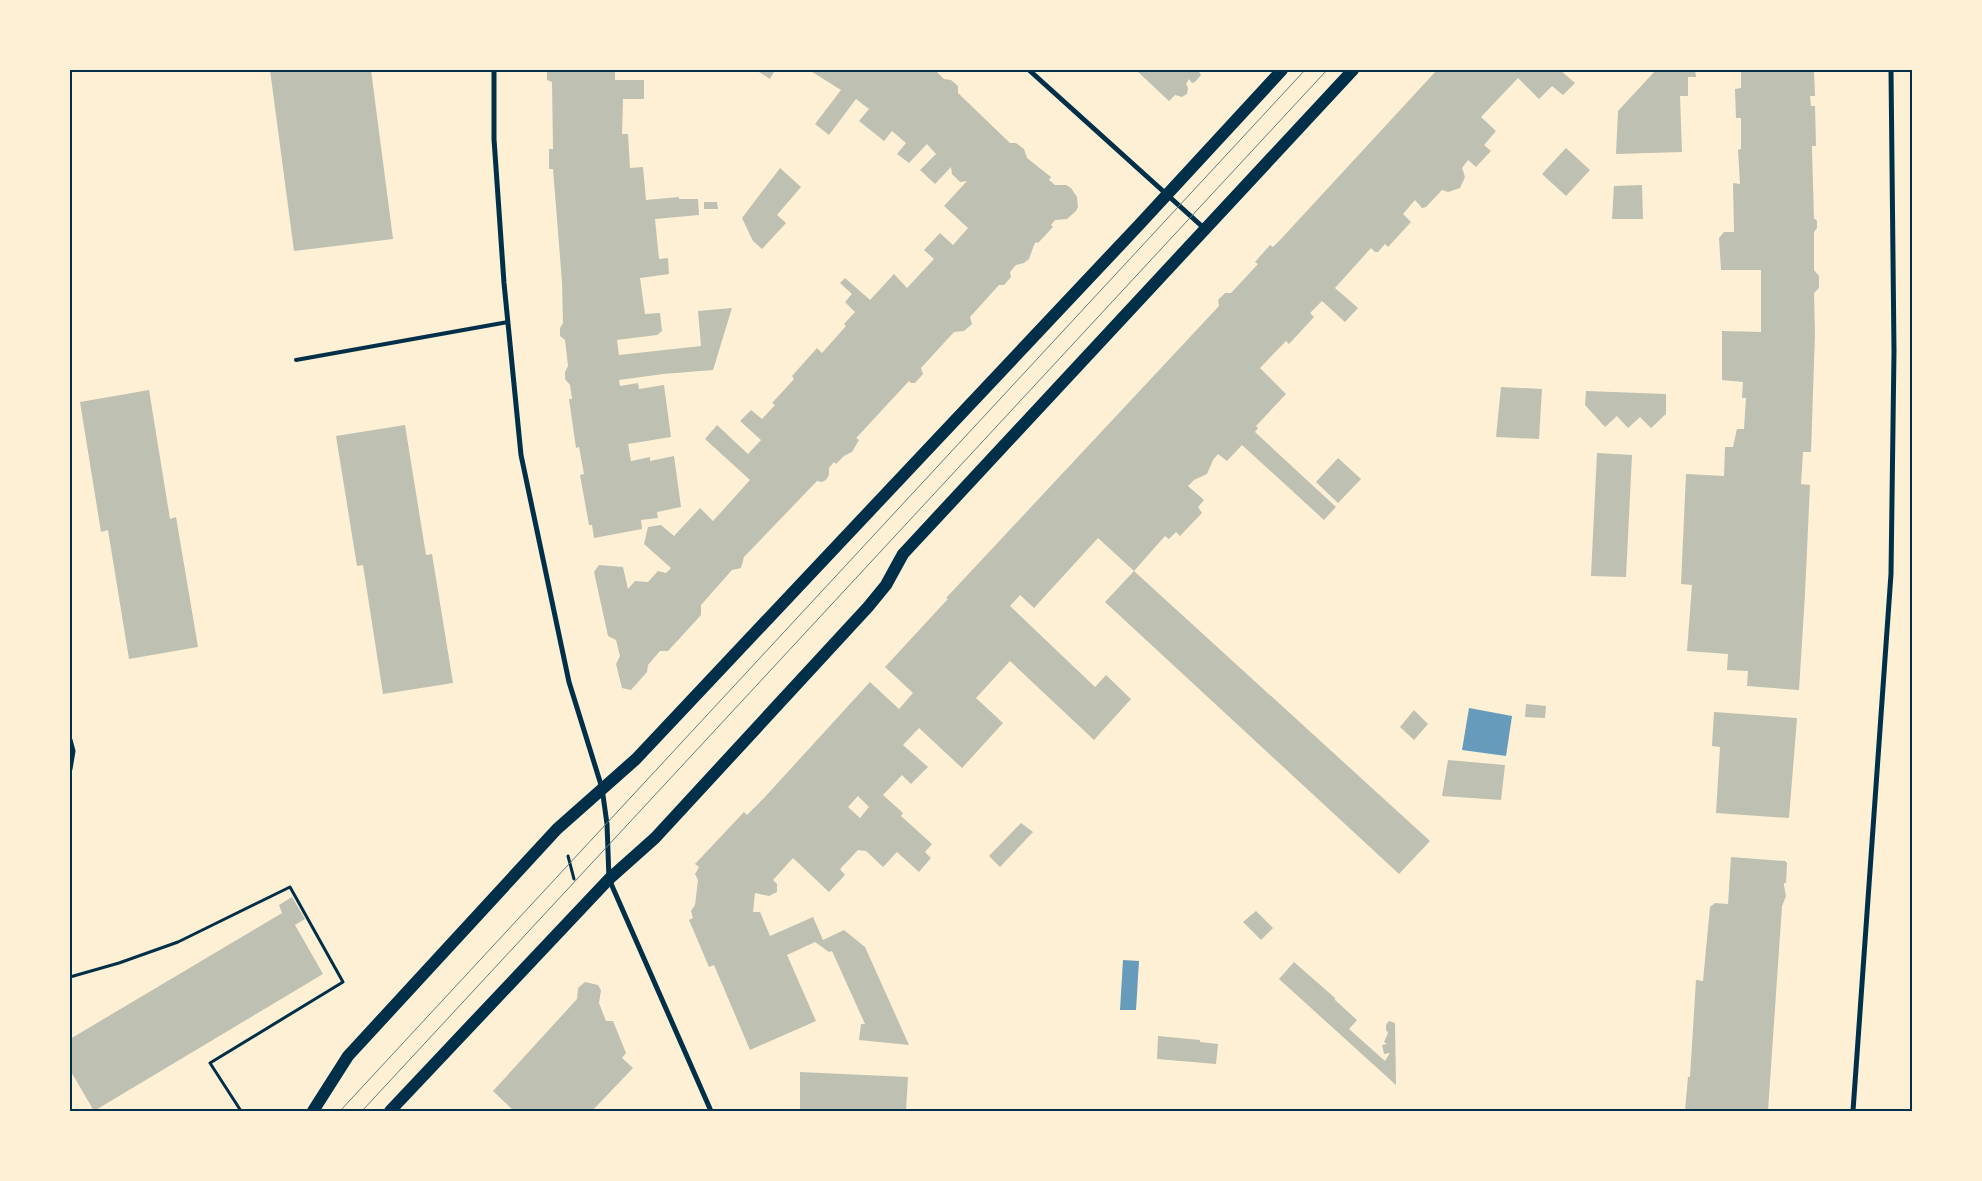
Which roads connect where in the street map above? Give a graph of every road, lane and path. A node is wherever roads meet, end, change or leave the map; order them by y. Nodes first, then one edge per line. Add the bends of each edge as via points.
1 (494, 70) edge
2 (1029, 70) edge
3 (1282, 70) edge
4 (1353, 70) edge
5 (1890, 70) edge
6 (1167, 195) junction
7 (1205, 228) junction
8 (508, 322) junction
9 (296, 360) dead end
10 (70, 740) edge
11 (70, 769) edge
12 (602, 788) junction
13 (567, 854) dead end
14 (609, 879) junction
15 (581, 908) junction
16 (70, 977) edge
17 (241, 1111) edge
18 (313, 1111) edge
19 (390, 1111) edge
20 (711, 1111) edge
21 (1853, 1111) edge

1 - 8 street via 494,139
2 - 6 street
3 - 6 main road
4 - 7 main road
5 - 21 street via 1894,351 1891,574
6 - 7 street
6 - 12 main road via 642,752
7 - 14 main road via 902,554 886,585 862,614 655,838
8 - 9 lane
8 - 12 street via 521,455 570,682
10 - 11 street via 73,751
12 - 14 street
12 - 18 main road via 557,829 348,1056
13 - 15 path
14 - 15 main road
14 - 20 street
15 - 19 main road
16 - 17 path via 178,942 290,887 343,982 210,1063

